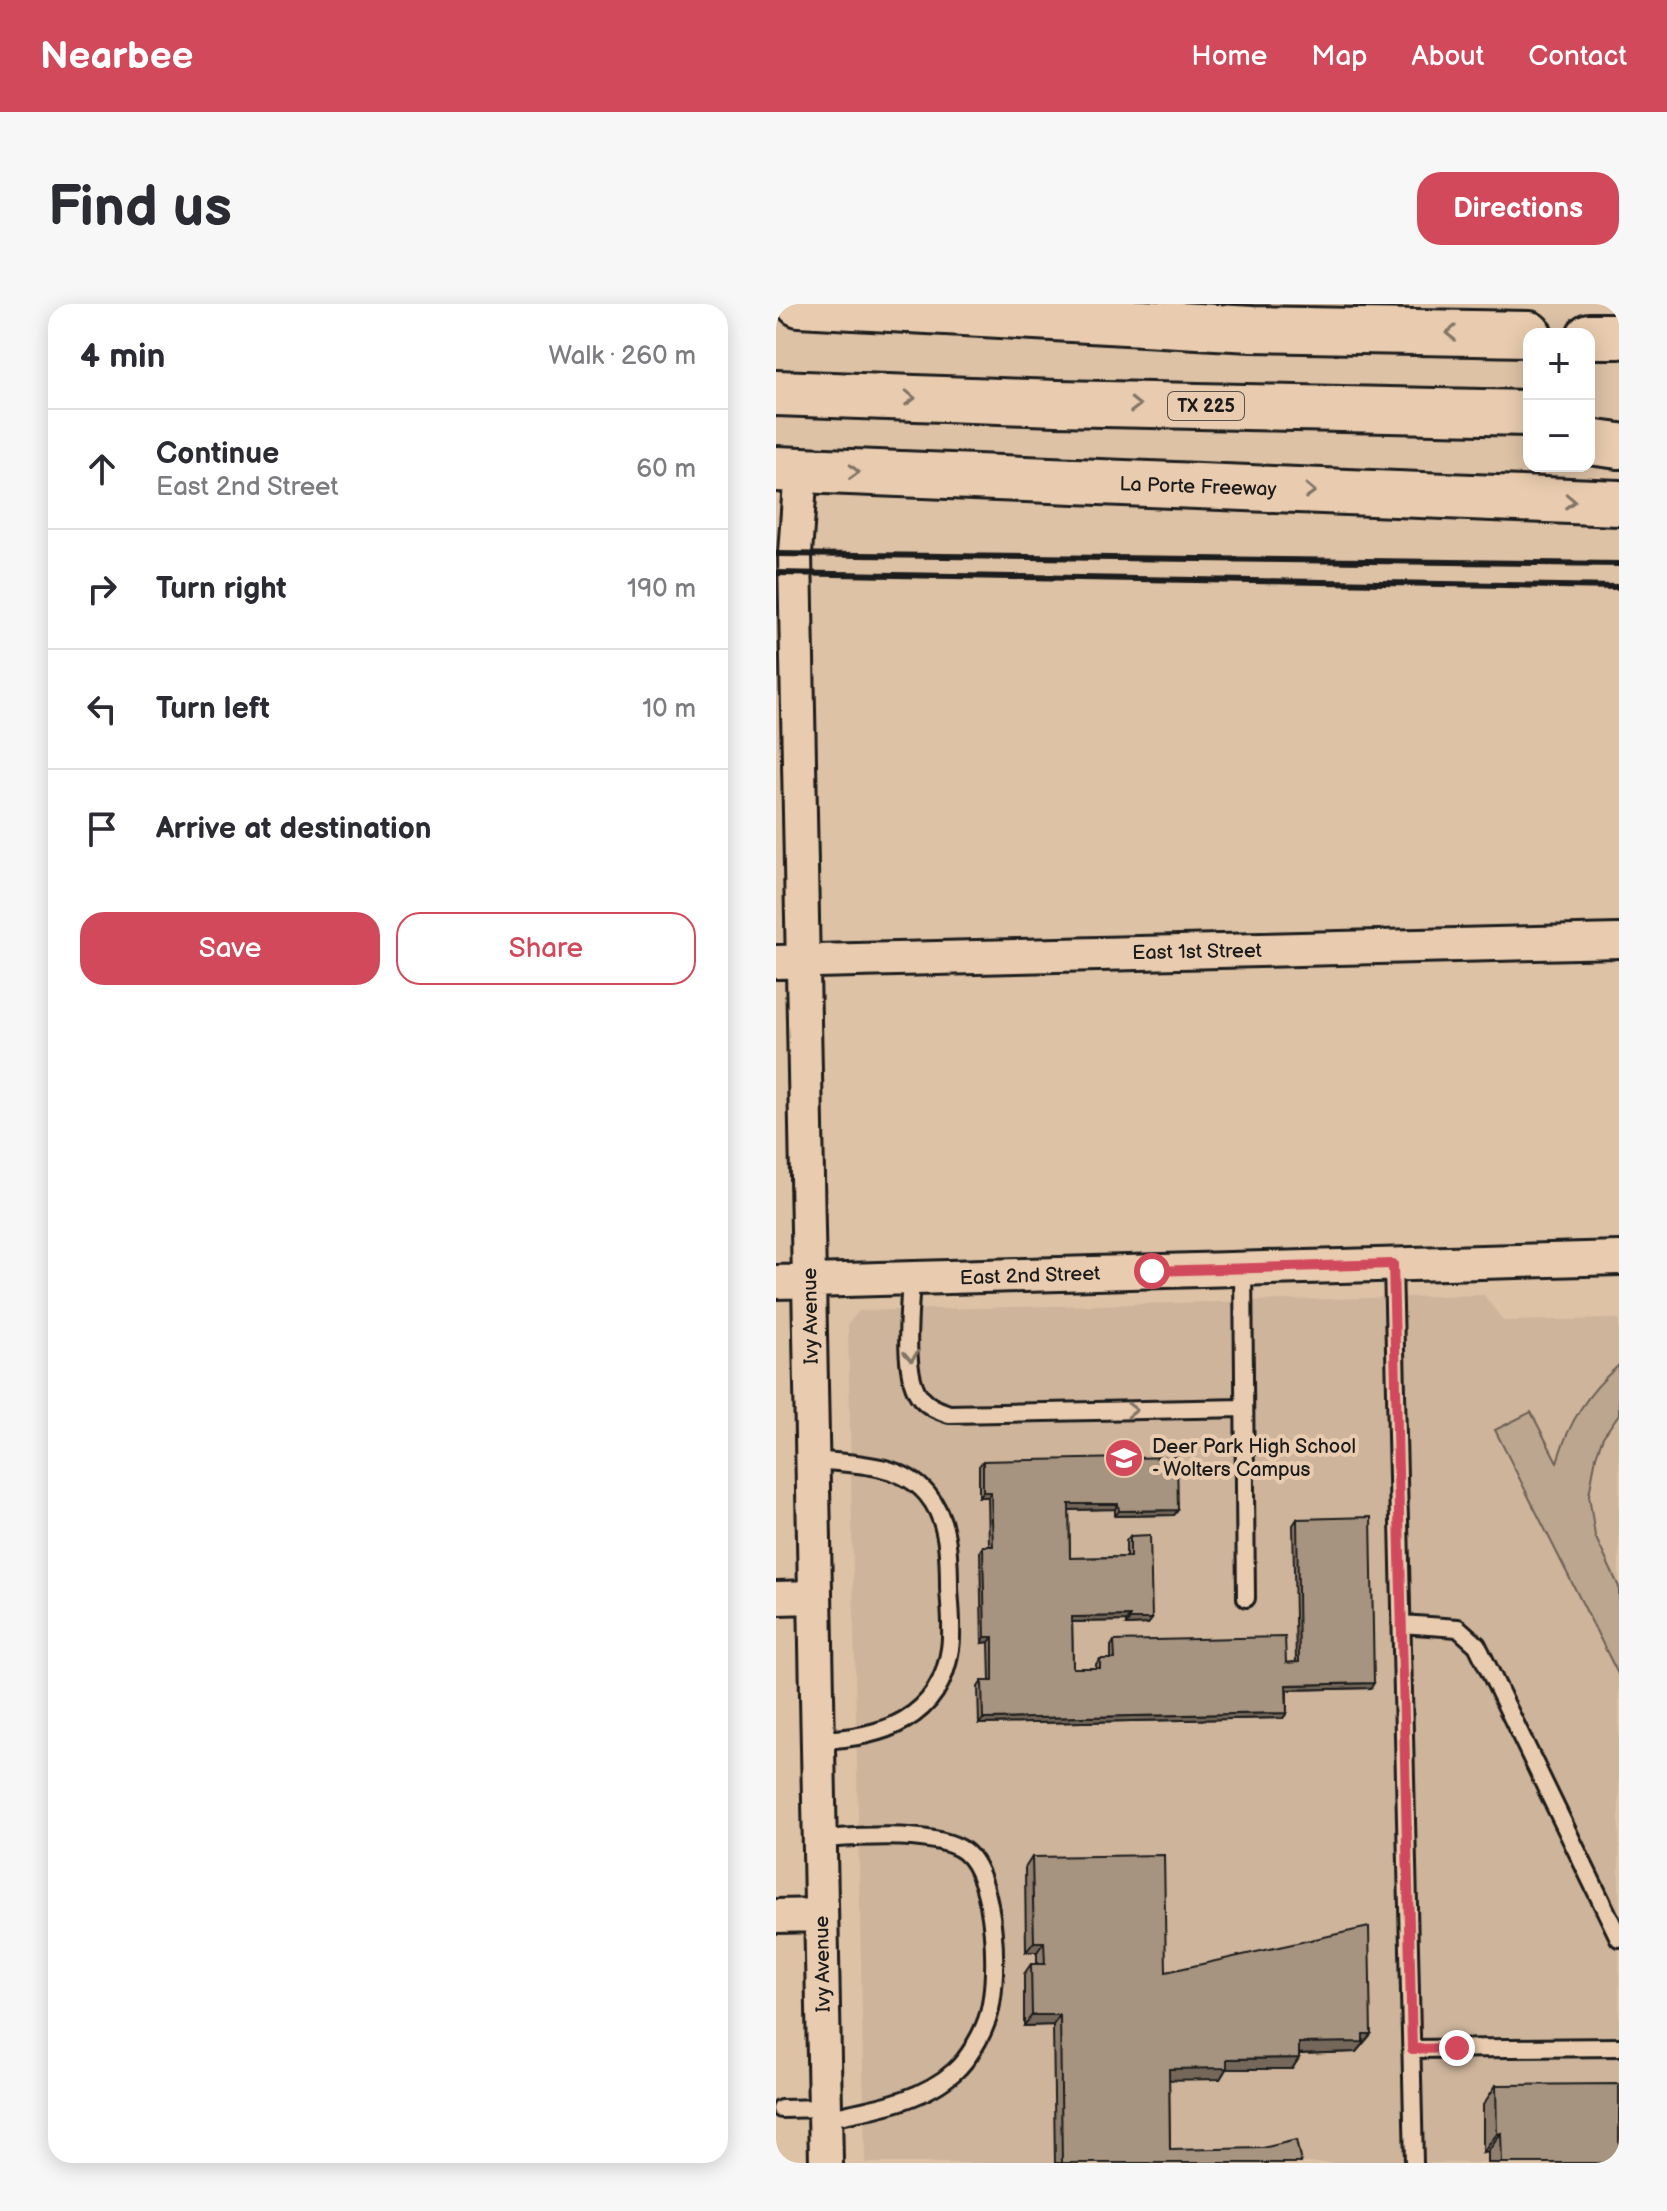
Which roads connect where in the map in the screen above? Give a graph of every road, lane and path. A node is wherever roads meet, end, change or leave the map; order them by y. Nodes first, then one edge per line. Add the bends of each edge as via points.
1 (799, 304) edge
2 (1523, 334) edge
3 (1595, 336) edge
4 (1619, 336) edge
5 (776, 393) edge
6 (1354, 409) junction
7 (1523, 413) edge
8 (1595, 414) edge
9 (1619, 415) edge
10 (1523, 432) edge
11 (1595, 443) edge
12 (1619, 446) edge
13 (788, 469) edge
14 (1619, 503) edge
15 (1619, 941) edge
16 (790, 962) edge
17 (1619, 1258) edge
18 (1393, 1264) junction
19 (1243, 1268) junction
20 (911, 1278) junction
21 (809, 1281) junction
22 (776, 1282) edge
23 (1244, 1408) junction
24 (813, 1460) junction
25 (815, 1597) junction
26 (776, 1598) edge
27 (1246, 1598) dead end
28 (1401, 1624) junction
29 (818, 1740) junction
30 (820, 1839) junction
31 (821, 1915) junction
32 (776, 1916) edge
33 (1619, 1938) edge
34 (1619, 2047) edge
35 (1412, 2049) junction
36 (781, 2109) dead end
37 (825, 2114) junction
38 (826, 2163) edge
39 (1414, 2163) edge

2 -> 1 main road via 1252,329
3 - 4 main road
5 -> 6 main road, TX 225
6 - 7 main road, TX 225
6 - 10 main road
8 - 9 main road
11 - 12 main road
13 -> 14 main road, La Porte Freeway
13 - 16 street, Ivy Avenue via 795,554
15 - 16 street, East 1st Street
16 - 21 street, Ivy Avenue
17 - 18 street, East 2nd Street
18 - 19 street, East 2nd Street
18 - 28 lane
19 - 20 street, East 2nd Street
19 - 23 lane
20 - 21 street, East 2nd Street
20 -> 23 lane via 909,1357 919,1396 933,1409 949,1414
21 - 22 street, East 2nd Street
21 - 24 street, Ivy Avenue
23 - 27 lane
24 - 25 street, Ivy Avenue
24 - 29 lane via 881,1467 910,1481 927,1494 949,1548 950,1648 931,1700 899,1725 850,1739
25 - 26 street
25 - 29 street, Ivy Avenue
28 - 33 lane via 1458,1628 1477,1645
28 - 35 lane
29 - 30 street, Ivy Avenue
30 - 31 street, Ivy Avenue
30 - 37 lane via 904,1836 964,1851 984,1881 992,1917 988,2018 956,2070 906,2100
31 - 32 street
31 - 37 street, Ivy Avenue
34 - 35 lane
35 - 39 lane
36 - 37 lane
37 - 38 street, Ivy Avenue

